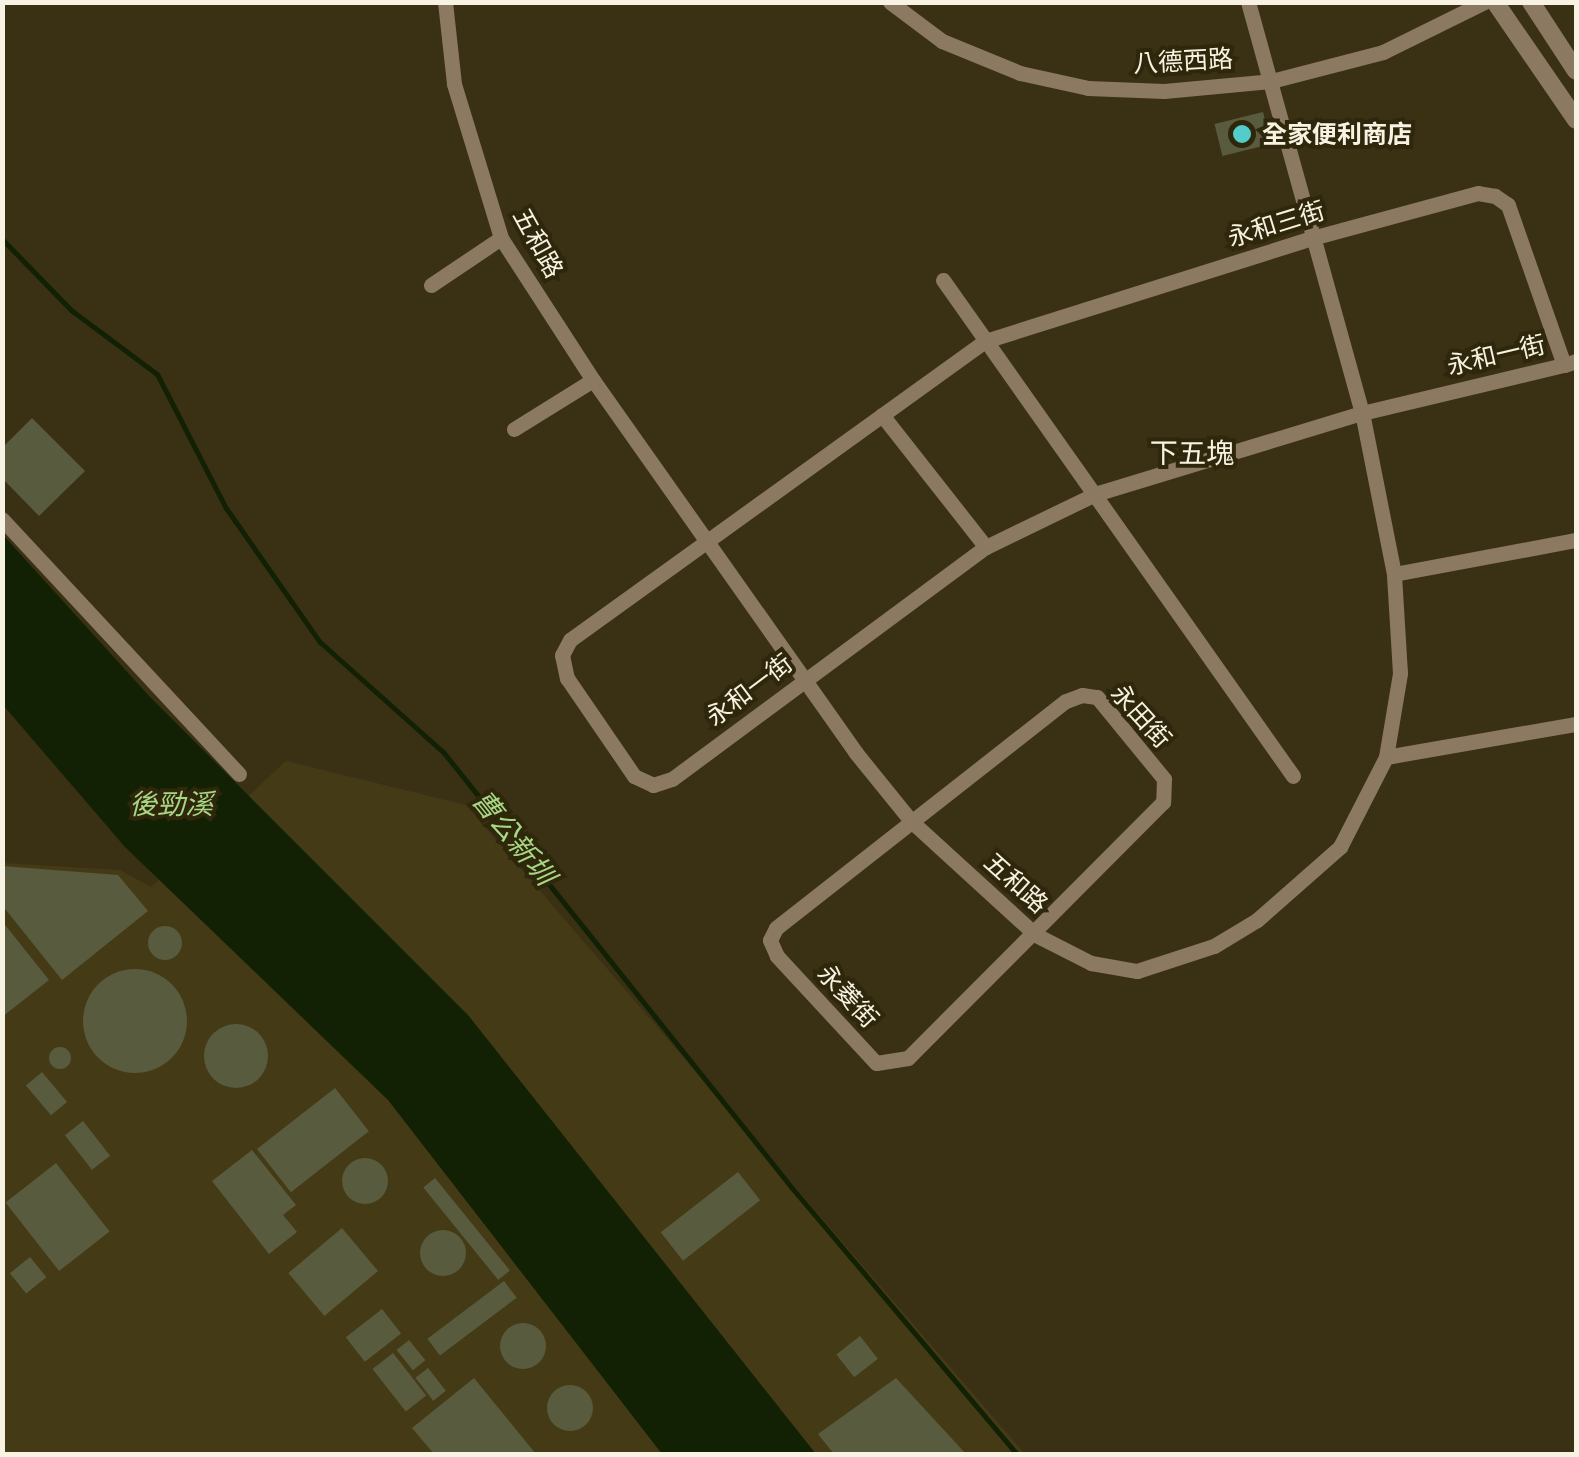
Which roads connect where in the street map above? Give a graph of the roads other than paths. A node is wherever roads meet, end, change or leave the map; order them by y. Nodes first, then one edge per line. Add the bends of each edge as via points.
1 (446, 2) edge
2 (890, 2) edge
3 (1248, 2) edge
4 (1484, 2) edge
5 (1495, 2) edge
6 (1531, 2) edge
7 (1576, 71) edge
8 (1272, 81) junction
9 (1576, 120) edge
10 (501, 238) junction
11 (1312, 238) junction
12 (1533, 278) joint
13 (943, 280) dead end
14 (432, 284) dead end
15 (985, 341) junction
16 (1570, 363) edge
17 (593, 380) junction
18 (1362, 412) junction
19 (882, 415) junction
20 (514, 429) dead end
21 (1094, 494) junction
22 (2, 519) edge
23 (706, 538) junction
24 (1576, 540) edge
25 (986, 547) junction
26 (1394, 574) junction
27 (567, 678) joint
28 (804, 680) junction
29 (1576, 724) edge
30 (1386, 758) junction
31 (238, 774) dead end
32 (1293, 776) dead end
33 (911, 821) junction
34 (1036, 936) junction

1 - 10 street, 五和路 via 454,84
2 - 8 street, 八德西路 via 942,41 1020,74 1088,88 1164,91
3 - 8 street, 五和路
4 - 8 street, 八德西路 via 1383,52
5 - 9 street
6 - 7 street
8 - 11 street, 五和路
10 - 14 street
10 - 17 street, 五和路
11 - 12 street, 永和三街 via 1478,192 1508,205
11 - 15 street, 永和三街
11 - 18 street, 五和路
12 - 16 street, 永和一街
13 - 15 street
15 - 19 street, 永和三街
15 - 21 street
16 - 18 street, 永和一街
17 - 20 street
17 - 23 street, 五和路
18 - 21 street, 永和一街
18 - 26 street, 五和路
19 - 23 street, 永和三街
19 - 25 street
21 - 25 street, 永和一街
21 - 32 street
22 - 31 street
23 - 27 street, 永和三街 via 570,640 562,656
23 - 28 street, 五和路
24 - 26 street
25 - 28 street, 永和一街
26 - 30 street, 五和路 via 1400,674
27 - 28 street, 永和一街 via 634,776 653,785 672,779
28 - 33 street, 五和路
29 - 30 street
30 - 34 street, 五和路 via 1340,846 1300,888 1214,946 1137,971 1091,964
33 - 34 street, 五和路
33 - 34 street, 永田街 via 1066,701 1096,697 1164,779 1163,802
33 - 34 street, 永菱街 via 776,928 770,940 876,1063 908,1058

